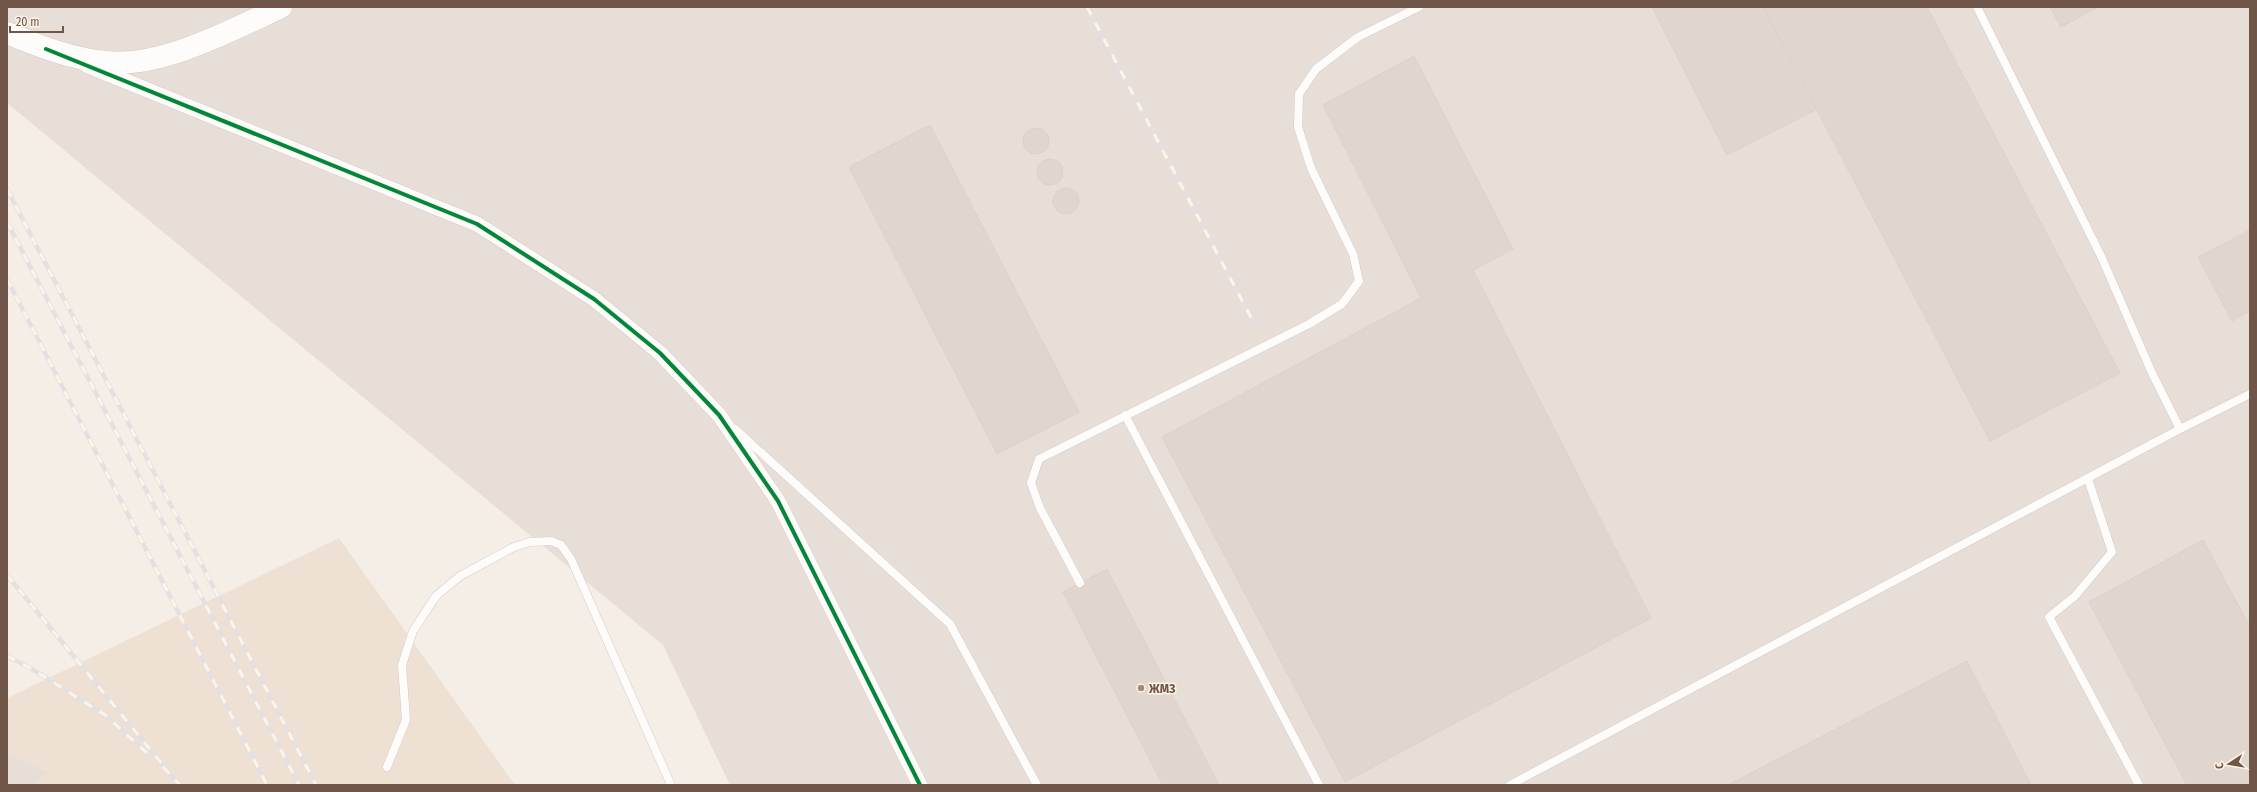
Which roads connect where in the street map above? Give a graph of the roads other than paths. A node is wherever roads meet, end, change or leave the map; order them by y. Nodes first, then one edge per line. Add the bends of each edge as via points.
1 (281, 7) edge
2 (1419, 7) edge
3 (1977, 7) edge
4 (7, 33) edge
5 (46, 49) junction
6 (2250, 394) edge
7 (719, 415) junction
8 (1124, 415) junction
9 (2180, 429) junction
10 (2088, 479) junction
11 (1080, 583) dead end
12 (386, 766) dead end
13 (671, 785) edge
14 (920, 785) edge
15 (1036, 785) edge
16 (1318, 785) edge
17 (1510, 785) edge
18 (2138, 785) edge

1 - 5 main road via 233,30 160,57 107,62
2 - 8 lane via 1358,37 1316,69 1299,94 1300,134 1311,168 1353,254 1359,281 1342,304 1310,324
3 - 9 lane via 2101,256 2152,373
4 - 5 main road
5 - 7 street via 477,224 594,299 660,353
6 - 9 lane
7 - 14 street via 778,501
7 - 15 lane via 950,624
8 - 11 lane via 1039,459 1031,483 1040,508
8 - 16 lane
9 - 10 lane
10 - 17 lane
10 - 18 lane via 2112,552 2075,596 2049,617
12 - 13 lane via 406,720 402,665 413,631 436,596 460,576 514,547 530,542 551,541 561,546 571,559

